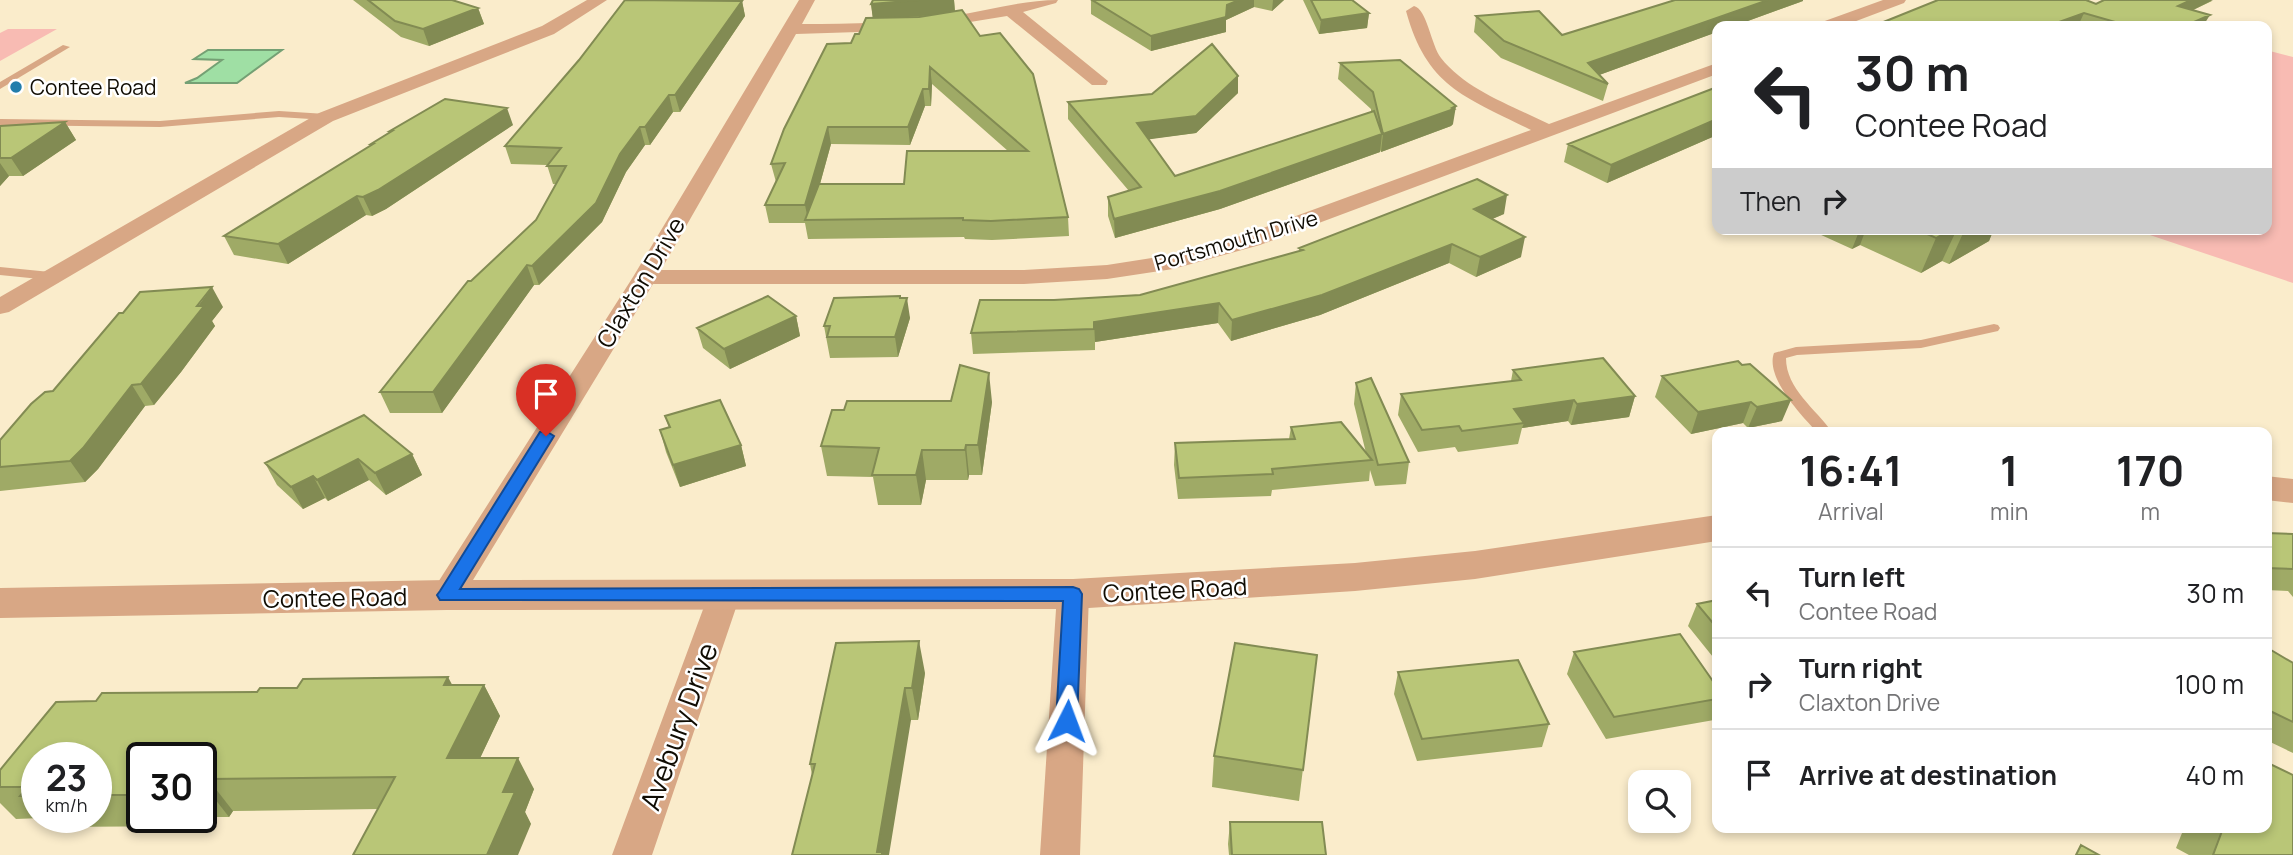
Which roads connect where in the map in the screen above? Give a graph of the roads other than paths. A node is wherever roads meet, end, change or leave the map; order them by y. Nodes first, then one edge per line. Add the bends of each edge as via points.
1 (599, 0) edge
2 (807, 0) edge
3 (1050, 0) edge
4 (1898, 0) edge
5 (1012, 11) junction
6 (1414, 11) dead end
7 (1841, 21) edge
8 (789, 29) junction
9 (66, 47) dead end
10 (1712, 70) edge
11 (1099, 81) dead end
12 (0, 86) edge
13 (326, 117) junction
14 (0, 122) edge
15 (1548, 131) junction
16 (0, 271) edge
17 (50, 276) junction
18 (645, 276) junction
19 (0, 307) edge
20 (1994, 328) dead end
21 (1820, 427) edge
22 (2272, 489) edge
23 (2293, 491) edge
24 (1712, 529) edge
25 (1073, 594) junction
26 (447, 595) junction
27 (724, 596) junction
28 (0, 603) edge
29 (632, 855) edge
30 (1060, 855) edge

1 - 13 street via 548,30
2 - 8 street, Claxton Drive
3 - 5 street
4 - 7 street
5 - 8 street via 910,27
5 - 11 street
6 - 15 street via 1428,51 1441,70
8 - 18 street, Claxton Drive
9 - 12 lane
10 - 15 street, Portsmouth Drive
13 - 14 lane via 279,114 160,124
13 - 17 street
15 - 18 street, Portsmouth Drive via 1252,240 1145,267 1024,277
16 - 17 lane
17 - 19 street
18 - 26 street, Claxton Drive
20 - 21 lane via 1921,344 1796,351 1779,356 1779,372
22 - 23 street
24 - 25 street, Contee Road via 1408,572
25 - 27 street, Contee Road
25 - 30 street
26 - 27 street, Contee Road
26 - 28 street, Contee Road
27 - 29 street, Avebury Drive

